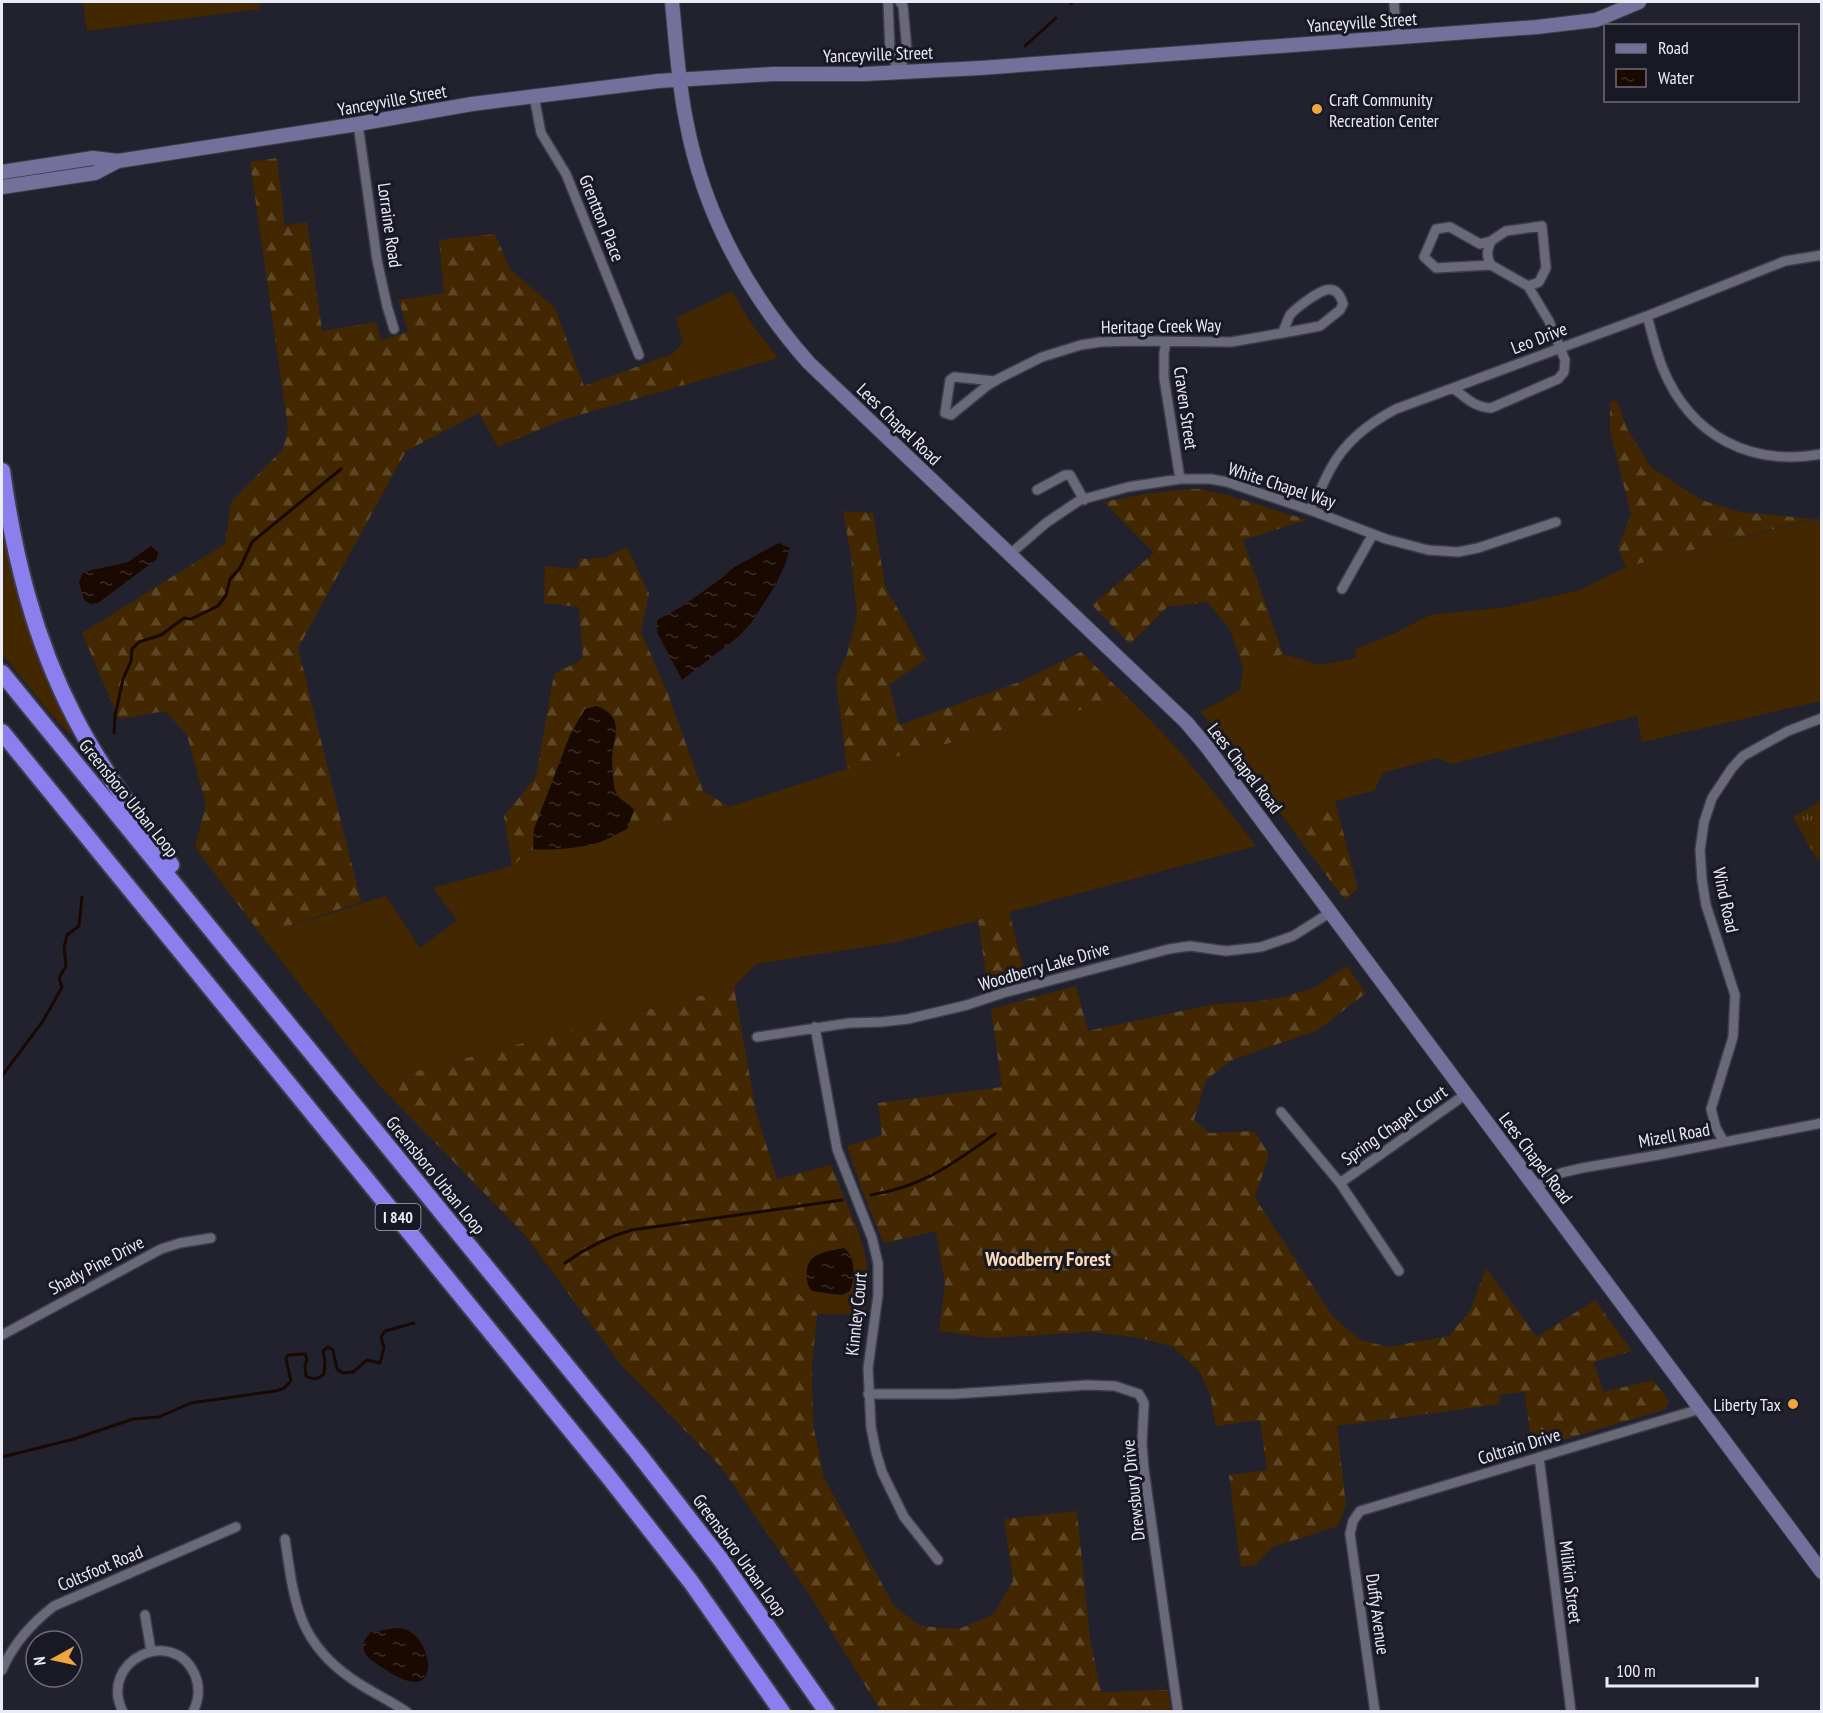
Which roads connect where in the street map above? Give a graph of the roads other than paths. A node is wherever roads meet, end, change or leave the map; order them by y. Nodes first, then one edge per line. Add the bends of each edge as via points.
1 (672, 2) edge
2 (888, 2) edge
3 (900, 2) edge
4 (1394, 2) edge
5 (1639, 2) edge
6 (904, 22) junction
7 (889, 24) junction
8 (1396, 38) junction
9 (899, 72) junction
10 (679, 80) junction
11 (534, 96) junction
12 (358, 124) junction
13 (118, 161) junction
14 (2, 172) edge
15 (2, 187) edge
16 (1491, 241) junction
17 (1821, 255) edge
18 (1491, 265) junction
19 (1528, 286) junction
20 (1647, 316) junction
21 (394, 329) dead end
22 (1282, 333) junction
23 (1166, 342) junction
24 (1560, 348) junction
25 (639, 355) dead end
26 (995, 381) junction
27 (1453, 388) junction
28 (1821, 454) edge
29 (2, 471) edge
30 (1180, 479) junction
31 (1037, 490) dead end
32 (1084, 500) junction
33 (1310, 510) junction
34 (1556, 522) dead end
35 (1373, 534) junction
36 (1010, 554) junction
37 (1342, 589) dead end
38 (2, 673) edge
39 (1821, 718) edge
40 (2, 732) edge
41 (1331, 912) junction
42 (247, 974) junction
43 (815, 1027) junction
44 (757, 1037) dead end
45 (1466, 1094) junction
46 (1281, 1112) dead end
47 (1821, 1123) edge
48 (1724, 1142) junction
49 (1340, 1183) junction
50 (1535, 1187) junction
51 (211, 1238) dead end
52 (1399, 1271) dead end
53 (2, 1335) edge
54 (868, 1394) junction
55 (1700, 1409) junction
56 (1539, 1457) junction
57 (1353, 1521) joint
58 (236, 1527) dead end
59 (285, 1539) dead end
60 (938, 1560) dead end
61 (1821, 1572) edge
62 (145, 1615) dead end
63 (151, 1651) junction
64 (2, 1670) edge
65 (123, 1712) edge
66 (194, 1712) edge
67 (407, 1712) edge
68 (782, 1712) edge
69 (827, 1712) edge
70 (1178, 1712) edge
71 (1375, 1712) edge
72 (1571, 1712) edge

1 - 10 main road, Lees Chapel Road
2 - 7 street
3 - 6 street
4 - 8 street
5 - 8 main road, Yanceyville Street via 1584,22
6 - 7 street
6 - 9 street via 906,50
7 - 9 street via 890,51
8 - 9 main road, Yanceyville Street
9 - 10 main road, Yanceyville Street
10 - 11 main road, Yanceyville Street
10 - 36 main road, Lees Chapel Road via 689,138 711,205 740,268 764,306 809,363
11 - 12 main road, Yanceyville Street
11 - 25 street, Grentton Place via 541,133 566,174
12 - 13 main road, Yanceyville Street
12 - 21 street, Lorraine Road via 377,260
13 - 14 main road, Yanceyville Street via 93,158
13 - 15 main road, Yanceyville Street via 95,173
16 - 18 street
16 - 18 street via 1480,244 1449,227 1436,228 1424,257 1436,268
16 - 19 street via 1506,231 1542,226 1546,268 1539,282
17 - 20 street, Leo Drive via 1785,261
18 - 19 street
19 - 24 street
20 - 24 street, Leo Drive
20 - 28 street via 1667,378 1682,403 1709,432 1743,451 1773,458
22 - 22 street, Heritage Creek Way via 1320,326 1340,310 1341,298 1334,290 1319,292 1292,313
22 - 23 street, Heritage Creek Way via 1231,342
23 - 26 street, Heritage Creek Way via 1081,345 1042,357
23 - 30 street, Craven Street via 1164,378
24 - 27 street, Leo Drive
24 - 27 street via 1565,360 1564,372 1558,379 1491,408 1472,404
26 - 26 street, Heritage Creek Way via 951,415 945,413 954,376
27 - 33 street, Leo Drive via 1396,410 1367,427 1341,452
29 - 42 highway via 30,609 73,714 113,782
30 - 32 street, White Chapel Way via 1128,487
30 - 33 street, White Chapel Way via 1227,482
31 - 32 street via 1070,475
32 - 36 street, White Chapel Way via 1046,523
33 - 35 street, White Chapel Way
34 - 35 street, White Chapel Way via 1458,552 1428,550
35 - 37 street
36 - 41 main road, Lees Chapel Road via 1186,722
38 - 42 highway, Greensboro Urban Loop / I 840
39 - 48 street, Wind Road via 1743,756 1712,798 1704,822 1700,850 1706,905 1735,995 1733,1037 1711,1109
40 - 68 highway, I 840 via 608,1476 691,1582
41 - 43 street, Woodberry Lake Drive via 1293,936 1261,947 1226,951 1190,946 1169,949 908,1019
41 - 45 main road, Lees Chapel Road
42 - 69 highway, Greensboro Urban Loop / I 840 via 659,1479
43 - 44 street, Woodberry Lake Drive
43 - 54 street, Kinnley Court via 837,1149 878,1263
45 - 49 street, Spring Chapel Court
45 - 50 main road, Lees Chapel Road
46 - 49 street, Spring Chapel Court
47 - 48 street, Mizell Road
48 - 50 street, Mizell Road via 1582,1168 1561,1173
49 - 52 street, Spring Chapel Court
50 - 55 main road, Lees Chapel Road
51 - 53 street, Shady Pine Drive via 161,1249
54 - 60 street, Kinnley Court via 882,1472 904,1517
54 - 70 street, Drewsbury Drive via 954,1394 1087,1385 1115,1386 1139,1394 1144,1403 1144,1469
55 - 56 street, Coltrain Drive
55 - 61 main road, Lees Chapel Road
56 - 57 street, Coltrain Drive via 1360,1511
56 - 72 street, Milikin Street
57 - 71 street, Duffy Avenue via 1350,1534
58 - 64 street, Coltsfoot Road via 54,1606 24,1635
59 - 67 street via 297,1610 316,1646 341,1672
62 - 63 street
63 - 65 street via 136,1657 121,1675 117,1690
63 - 66 street via 175,1654 193,1670 199,1693

